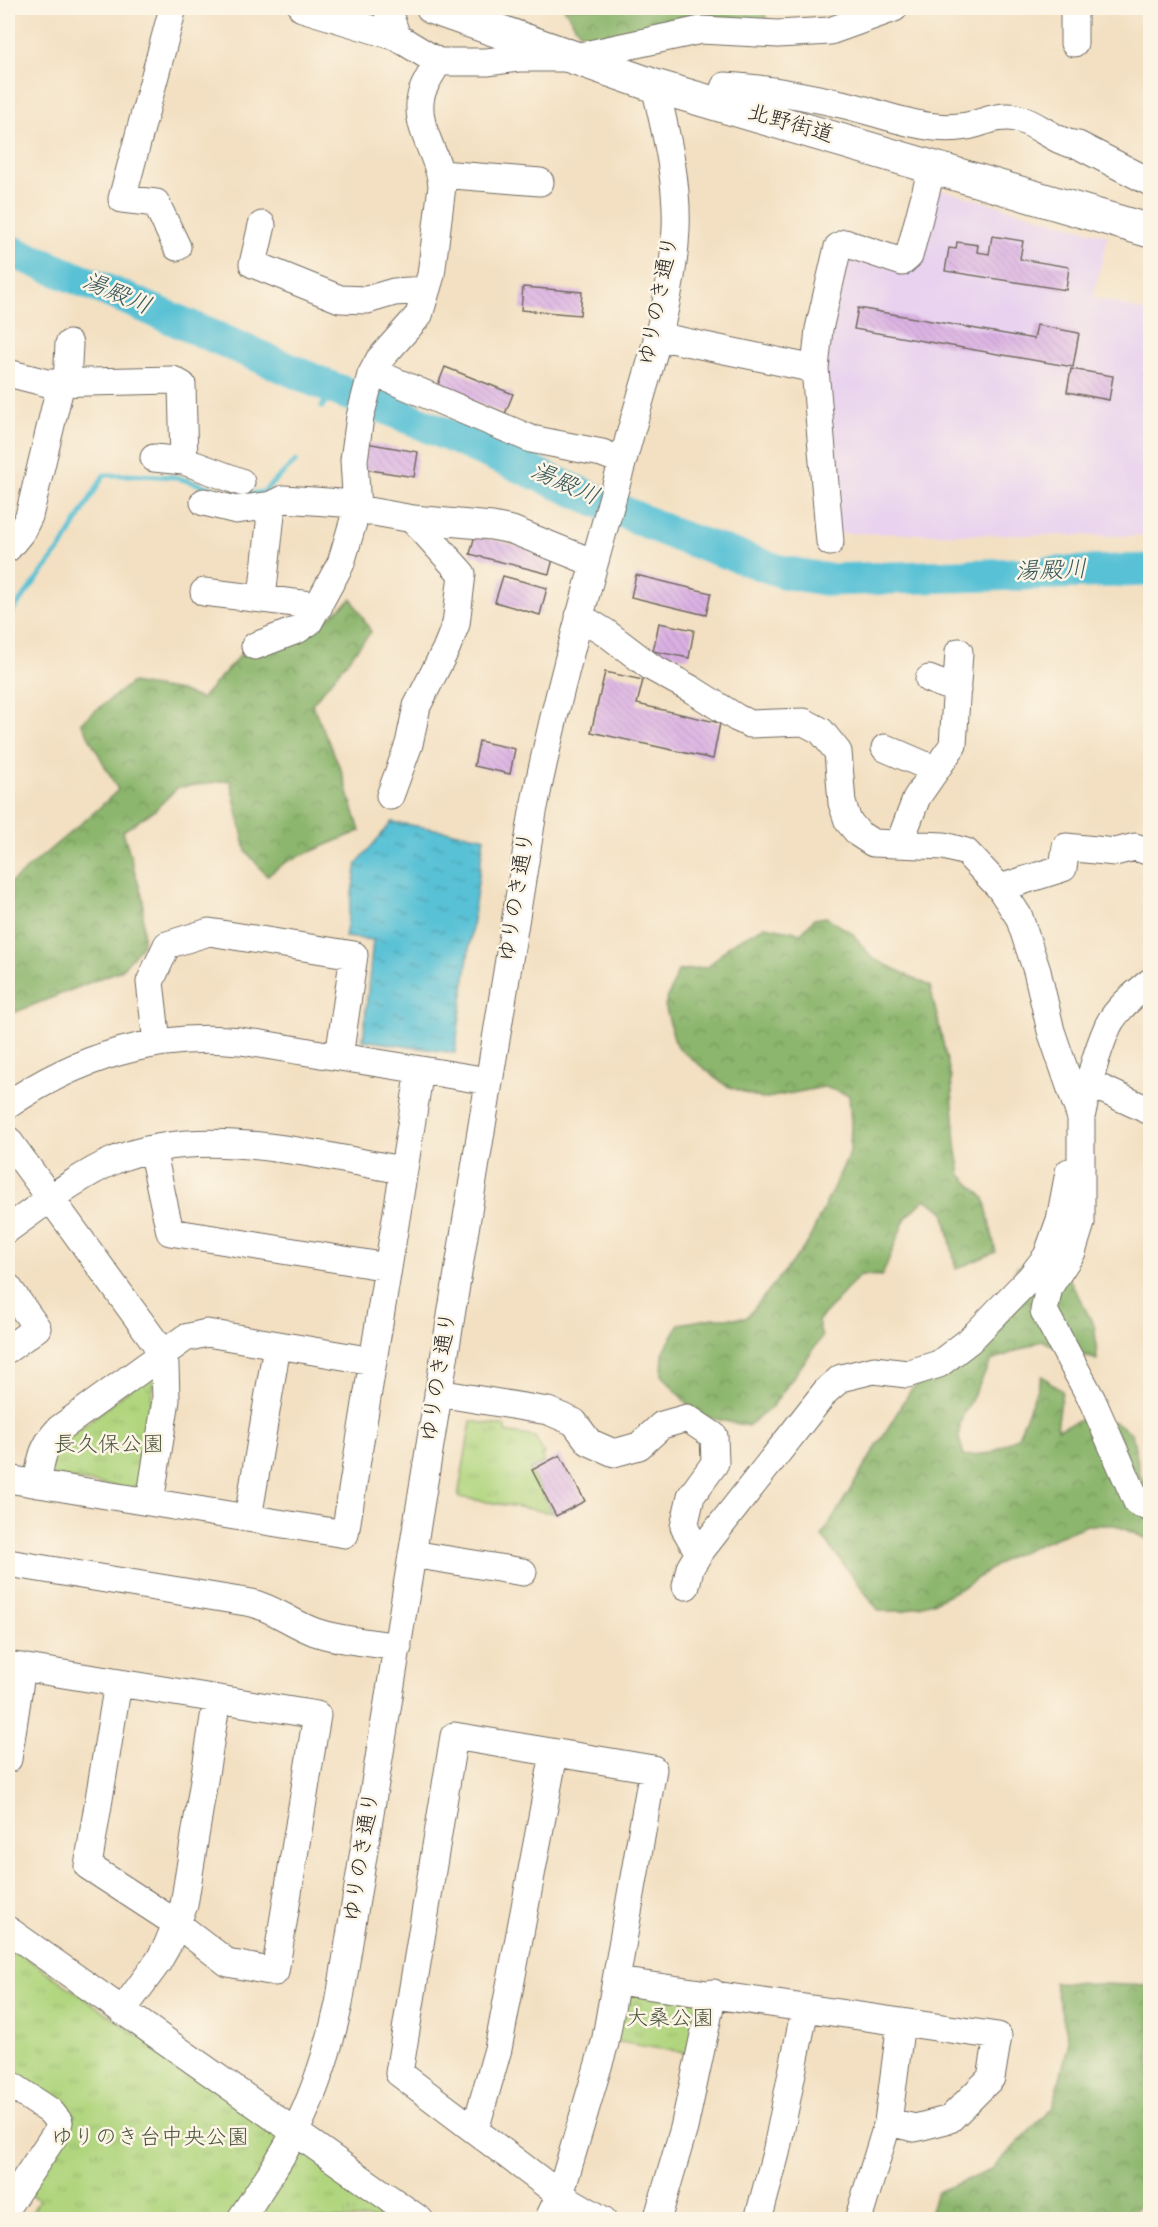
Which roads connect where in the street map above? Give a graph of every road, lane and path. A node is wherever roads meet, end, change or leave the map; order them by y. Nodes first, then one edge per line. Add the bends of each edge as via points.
1 (172, 8) edge
2 (302, 8) edge
3 (387, 8) edge
4 (433, 8) edge
5 (894, 8) edge
6 (1074, 8) edge
7 (398, 37) junction
8 (1074, 43) dead end
9 (572, 58) junction
10 (438, 62) junction
11 (655, 86) junction
12 (717, 105) junction
13 (932, 168) junction
14 (441, 174) junction
15 (1150, 182) edge
16 (540, 183) dead end
17 (262, 225) dead end
18 (1150, 231) edge
19 (177, 247) dead end
20 (425, 290) junction
21 (657, 336) junction
22 (69, 344) dead end
23 (815, 369) junction
24 (8, 373) edge
25 (372, 374) junction
26 (64, 383) junction
27 (154, 458) dead end
28 (184, 461) junction
29 (623, 461) junction
30 (241, 482) dead end
31 (204, 502) dead end
32 (272, 505) junction
33 (356, 507) junction
34 (413, 519) junction
35 (830, 542) dead end
36 (8, 548) edge
37 (594, 563) junction
38 (204, 592) dead end
39 (262, 598) junction
40 (319, 606) junction
41 (579, 616) junction
42 (255, 646) dead end
43 (959, 652) dead end
44 (929, 680) dead end
45 (957, 690) junction
46 (885, 748) dead end
47 (936, 770) junction
48 (390, 796) dead end
49 (899, 844) junction
50 (1150, 852) edge
51 (1000, 888) junction
52 (1150, 982) edge
53 (157, 1042) junction
54 (339, 1057) junction
55 (420, 1070) junction
56 (488, 1082) junction
57 (1089, 1083) junction
58 (8, 1105) edge
59 (1150, 1111) edge
60 (1081, 1118) junction
61 (8, 1140) edge
62 (152, 1149) junction
63 (403, 1170) junction
64 (51, 1199) junction
65 (8, 1229) edge
66 (388, 1267) junction
67 (8, 1287) edge
68 (277, 1346) junction
69 (8, 1349) edge
70 (162, 1355) junction
71 (373, 1361) junction
72 (438, 1393) junction
73 (8, 1479) edge
74 (37, 1484) junction
75 (150, 1502) junction
76 (1150, 1508) edge
77 (249, 1518) junction
78 (699, 1553) junction
79 (412, 1554) junction
80 (8, 1563) edge
81 (508, 1576) dead end
82 (686, 1586) dead end
83 (398, 1647) junction
84 (15, 1666) edge
85 (118, 1683) junction
86 (217, 1699) junction
87 (554, 1754) junction
88 (8, 1759) edge
89 (177, 1924) junction
90 (8, 1930) edge
91 (616, 1981) junction
92 (712, 1993) junction
93 (805, 2008) junction
94 (122, 2011) junction
95 (901, 2022) junction
96 (8, 2083) edge
97 (888, 2122) junction
98 (476, 2130) junction
99 (295, 2132) junction
100 (560, 2195) junction
101 (8, 2205) edge
102 (240, 2220) edge
103 (420, 2220) edge
104 (548, 2220) edge
105 (603, 2220) edge
106 (657, 2220) edge
107 (758, 2220) edge
108 (858, 2220) edge

1 - 19 street via 122,199 156,203
2 - 7 street
3 - 7 street
4 - 9 main road, 北野街道
5 - 9 street via 830,31 778,34 701,30
6 - 8 street
7 - 10 street
9 - 10 street
9 - 11 main road, 北野街道
10 - 14 street via 420,103 424,133
11 - 12 main road, 北野街道
11 - 21 street, ゆりのき通り via 672,163 676,204 673,261
12 - 13 main road, 北野街道
12 - 15 street via 725,86 838,104 935,127 968,126 1014,117
13 - 18 main road, 北野街道
13 - 23 street via 909,256 902,262 845,243 838,247 819,329
14 - 16 street
14 - 20 street via 431,275
17 - 20 street via 253,264 340,299 367,300 394,292
20 - 25 street via 419,315 392,344
21 - 23 street
21 - 29 street, ゆりのき通り
22 - 26 street
23 - 35 street
24 - 26 street
25 - 29 street via 531,438
25 - 33 street via 354,460
26 - 28 street via 180,382
26 - 36 street via 29,516
27 - 28 street
28 - 30 street
29 - 37 street, ゆりのき通り
31 - 32 street via 236,510
32 - 33 street via 284,499
32 - 39 street
33 - 34 street
33 - 40 street via 341,563
34 - 37 street via 512,530
34 - 48 street via 462,574 456,624 417,706 409,744
37 - 41 street, ゆりのき通り
38 - 39 street
39 - 40 street
40 - 42 street via 309,622 297,630
41 - 49 street via 651,667 737,718 750,724 804,722 821,731 838,752 842,803 848,822 873,843
41 - 56 street, ゆりのき通り via 538,790
43 - 45 street
44 - 45 street
45 - 47 street via 953,745
46 - 47 street
47 - 49 street via 917,797
49 - 51 street via 944,846 966,852
50 - 51 street via 1135,847 1115,852 1066,848 1063,868
51 - 60 street via 1019,917 1051,1031
52 - 57 street via 1109,1024
53 - 54 street via 239,1041
53 - 54 street via 150,982 167,945 209,932 354,955
53 - 58 street via 69,1068
54 - 55 street
55 - 56 street
55 - 63 street
56 - 72 street, ゆりのき通り
57 - 59 street
57 - 60 street
60 - 76 street via 1081,1224 1072,1252 1049,1287 1044,1311 1092,1400 1137,1502
60 - 78 street via 1060,1220 1047,1256 1030,1278 969,1341 939,1364 907,1374 874,1370 841,1378 826,1391
61 - 64 street
62 - 63 street via 235,1144
62 - 64 street via 114,1161
62 - 66 street via 170,1232
63 - 66 street
64 - 65 street
64 - 70 street
66 - 71 street
67 - 69 street via 38,1328
68 - 70 street via 207,1333 185,1338
68 - 71 street
68 - 77 street
70 - 74 street via 59,1429 42,1454
70 - 75 street via 166,1400
71 - 77 street via 345,1534
72 - 78 street via 548,1411 574,1422 589,1442 614,1453 639,1446 662,1425 687,1418 714,1436 715,1463 691,1496 684,1527
72 - 79 street, ゆりのき通り
73 - 74 street
74 - 75 street
75 - 77 street
78 - 82 street
79 - 81 street
79 - 83 street, ゆりのき通り
80 - 83 street via 252,1603 329,1636
83 - 99 street, ゆりのき通り via 339,2004 322,2064
84 - 85 street
84 - 88 street
85 - 86 street
85 - 89 street via 88,1866
86 - 89 street via 184,1905
86 - 89 street via 317,1715 275,1972 228,1963
87 - 91 street via 653,1769
87 - 98 street via 498,2049
87 - 98 street via 454,1736 399,2073
89 - 94 street via 158,1962
90 - 94 street
91 - 92 street
91 - 100 street via 605,2043
92 - 93 street
92 - 106 street via 684,2128
93 - 95 street
93 - 107 street via 776,2153
94 - 99 street
95 - 97 street
95 - 97 street via 998,2036 991,2078 950,2119 915,2128
96 - 101 street via 50,2111 59,2122 56,2133
97 - 108 street
98 - 100 street
99 - 102 street, ゆりのき通り
99 - 103 street
100 - 104 street
100 - 105 street

